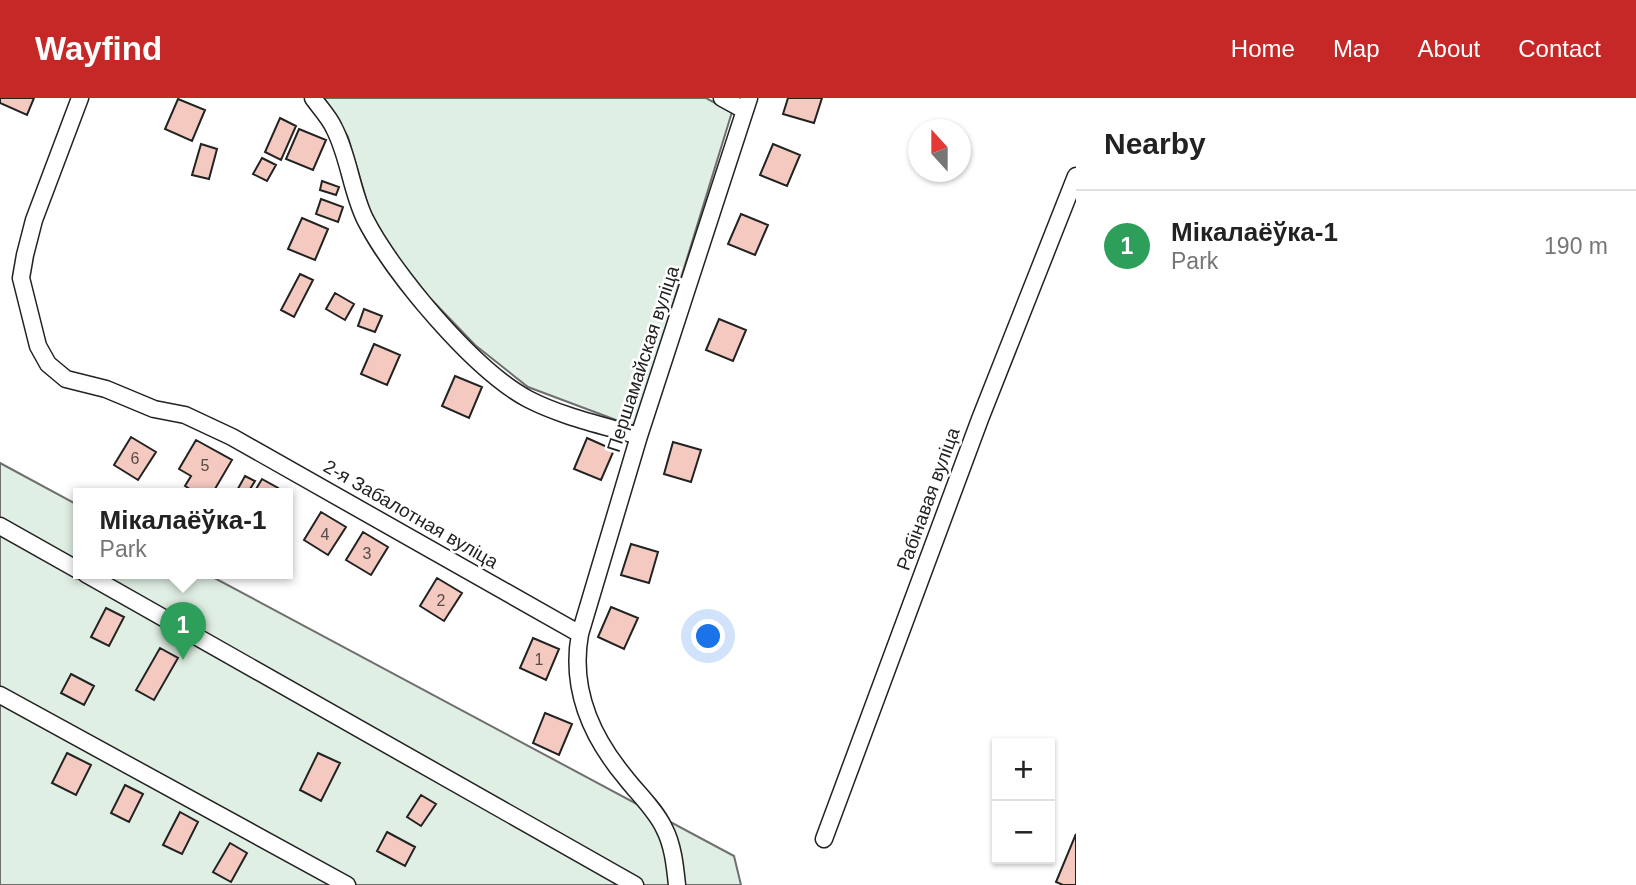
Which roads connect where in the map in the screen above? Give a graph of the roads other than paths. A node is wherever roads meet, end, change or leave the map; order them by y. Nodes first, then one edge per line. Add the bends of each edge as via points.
1 (80, 98) edge
2 (313, 98) edge
3 (722, 98) edge
4 (747, 104) edge
5 (1076, 176) edge
6 (639, 436) junction
7 (0, 526) edge
8 (73, 567) edge
9 (95, 579) edge
10 (580, 634) junction
11 (0, 695) edge
12 (824, 839) dead end
13 (348, 885) edge
14 (635, 885) edge
15 (677, 885) edge

1 - 10 street, 2-я Забалотная вуліца via 34,220 21,278 38,346 48,365 66,379 186,415 232,437
2 - 6 street via 335,130 359,205 375,238 403,279 460,341 499,380 527,398
3 - 4 street
4 - 6 street, Першамайская вуліца
5 - 12 street, Рабінавая вуліца via 975,431
6 - 10 street, Першамайская вуліца
7 - 8 street
9 - 14 street
10 - 15 street via 577,675 589,722 608,756 665,829
11 - 13 street

